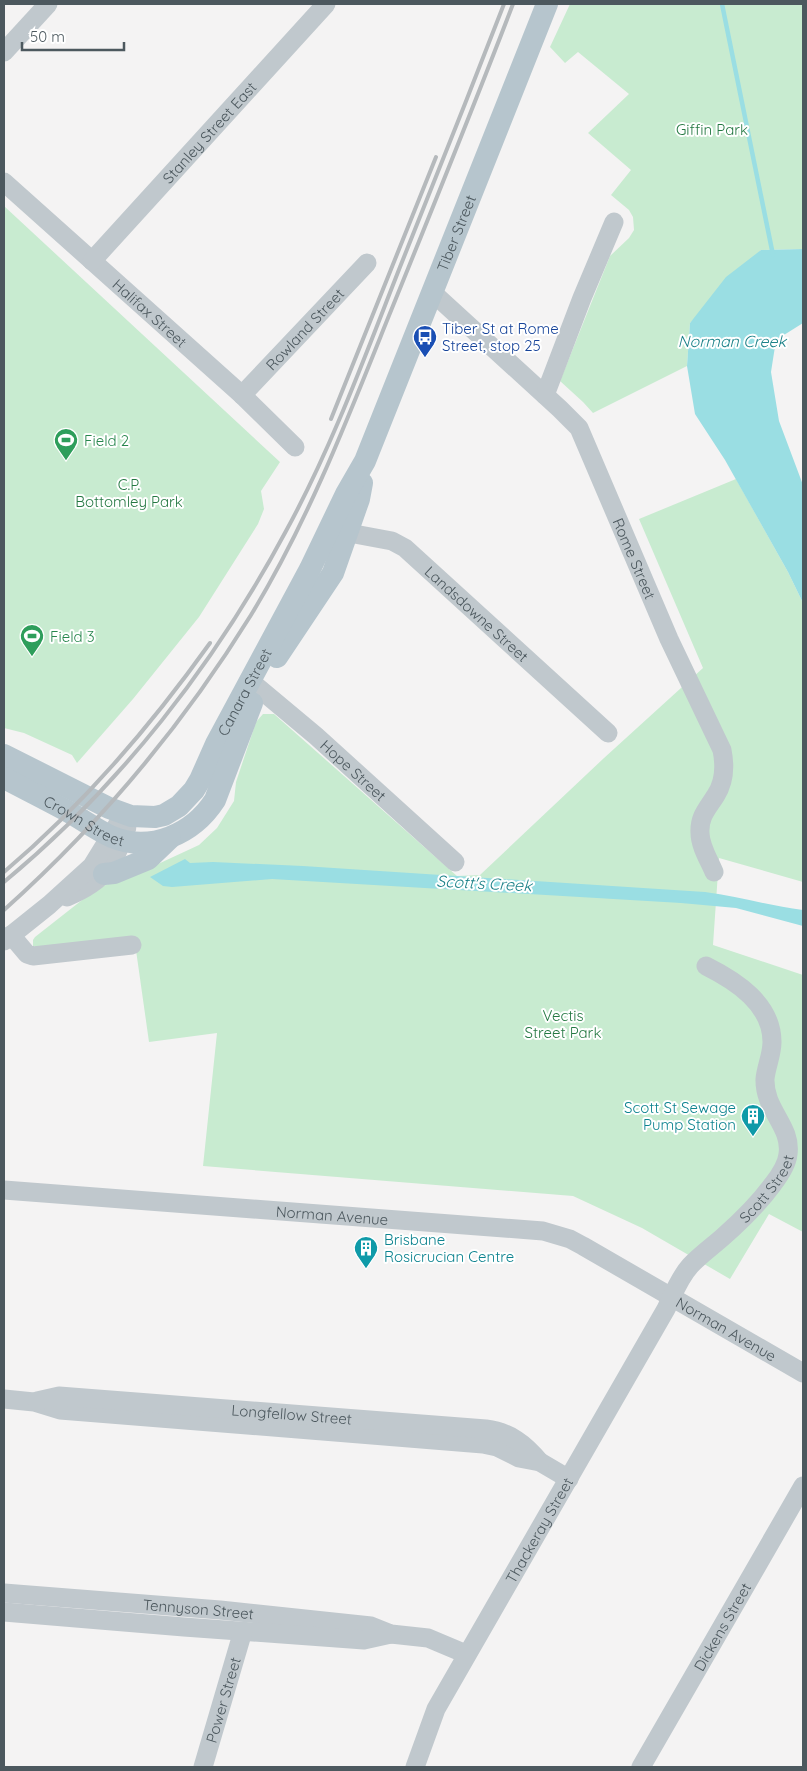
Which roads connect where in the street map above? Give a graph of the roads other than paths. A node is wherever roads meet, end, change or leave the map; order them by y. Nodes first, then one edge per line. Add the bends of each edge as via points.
1 (48, 4) edge
2 (326, 4) edge
3 (547, 4) edge
4 (4, 52) edge
5 (4, 182) edge
6 (614, 222) dead end
7 (92, 261) junction
8 (367, 263) dead end
9 (432, 292) junction
10 (242, 395) junction
11 (545, 395) junction
12 (295, 447) dead end
13 (338, 531) junction
14 (254, 684) junction
15 (608, 733) dead end
16 (4, 755) edge
17 (4, 778) edge
18 (128, 815) junction
19 (117, 838) junction
20 (170, 838) junction
21 (455, 862) dead end
22 (714, 872) dead end
23 (104, 874) junction
24 (49, 905) junction
25 (8, 938) edge
26 (132, 945) dead end
27 (706, 966) dead end
28 (4, 1190) edge
29 (672, 1297) junction
30 (803, 1373) edge
31 (4, 1399) edge
32 (569, 1479) junction
33 (803, 1486) edge
34 (4, 1593) edge
35 (4, 1612) edge
36 (243, 1631) junction
37 (391, 1634) junction
38 (466, 1654) junction
39 (421, 1766) edge
40 (203, 1767) edge
41 (641, 1767) edge

1 - 4 street
2 - 7 street, Stanley Street East
3 - 9 main road, Tiber Street
5 - 7 street, Halifax Street
6 - 11 street
7 - 10 street, Halifax Street
8 - 10 street, Rowland Street
9 - 11 street, Rome Street
9 - 13 main road, Tiber Street via 365,461 359,499
10 - 12 street, Halifax Street
11 - 22 street, Rome Street via 578,428 669,638 722,750 721,784 704,810 699,830
13 - 14 main road, Canara Street via 306,576
13 - 15 street, Landsdowne Street via 392,541 405,548
14 - 18 main road, Canara Street via 186,800 164,815 146,818
14 - 20 main road, Canara Street via 215,800 194,825
14 - 21 street, Hope Street
16 - 18 main road, Crown Street
17 - 19 main road, Crown Street
18 - 19 street
19 - 20 main road, Crown Street via 144,842
19 - 23 street via 115,859
19 - 24 street
20 - 23 main road via 148,859
23 - 24 street via 84,890
24 - 25 street
25 - 26 street via 33,956
27 - 29 street, Scott Street via 727,976 749,994 768,1022 772,1043 765,1087 772,1109 787,1136 788,1154 783,1168 766,1193 739,1223 689,1267
28 - 29 street, Norman Avenue via 542,1232 570,1239
29 - 30 street, Norman Avenue
29 - 32 street, Thackeray Street
31 - 32 street, Longfellow Street via 34,1402 59,1396 486,1428 503,1433 527,1447 540,1462
32 - 38 street, Thackeray Street
33 - 41 street, Dickens Street
34 - 37 street, Tennyson Street via 235,1611 371,1626
35 - 36 street, Tennyson Street
36 - 37 street, Tennyson Street via 364,1640
36 - 40 street, Power Street
37 - 38 street, Tennyson Street via 428,1638
38 - 39 street, Thackeray Street via 436,1709

